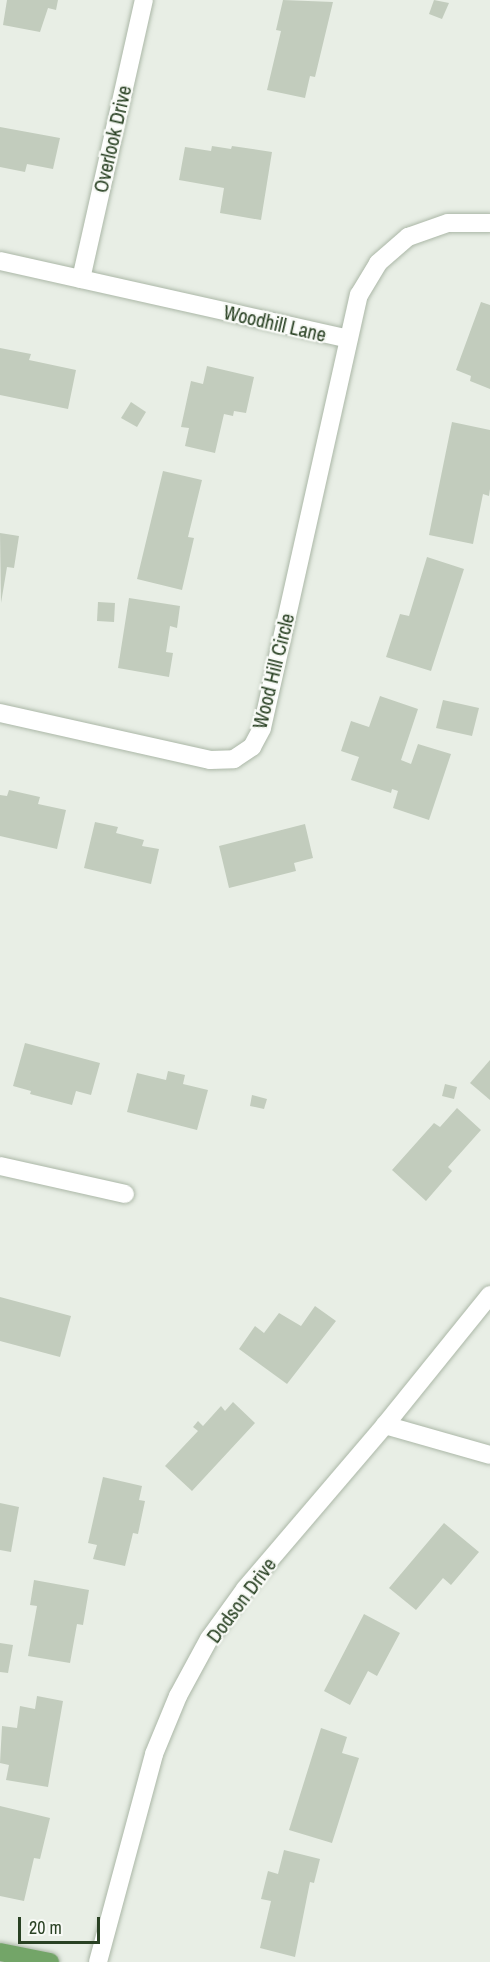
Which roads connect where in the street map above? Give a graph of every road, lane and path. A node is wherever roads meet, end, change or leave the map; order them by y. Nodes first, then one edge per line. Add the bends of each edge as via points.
1 (144, 0) edge
2 (490, 223) edge
3 (0, 261) edge
4 (81, 279) junction
5 (348, 339) junction
6 (0, 713) edge
7 (0, 1166) edge
8 (125, 1194) dead end
9 (490, 1295) edge
10 (385, 1425) junction
11 (490, 1455) edge
12 (0, 1952) edge
13 (50, 1962) edge
14 (98, 1962) edge

1 - 4 street, Overlook Drive
2 - 5 street, Woodhill Lane via 448,223 408,237 378,263 359,295
3 - 4 street, Woodhill Lane
4 - 5 street, Woodhill Lane
5 - 6 street, Wood Hill Circle via 262,728 252,747 234,759 210,760
7 - 8 street
9 - 10 street, Dodson Drive
10 - 11 street
10 - 14 street, Dodson Drive via 245,1590 209,1639 178,1696 154,1754
12 - 13 main road

